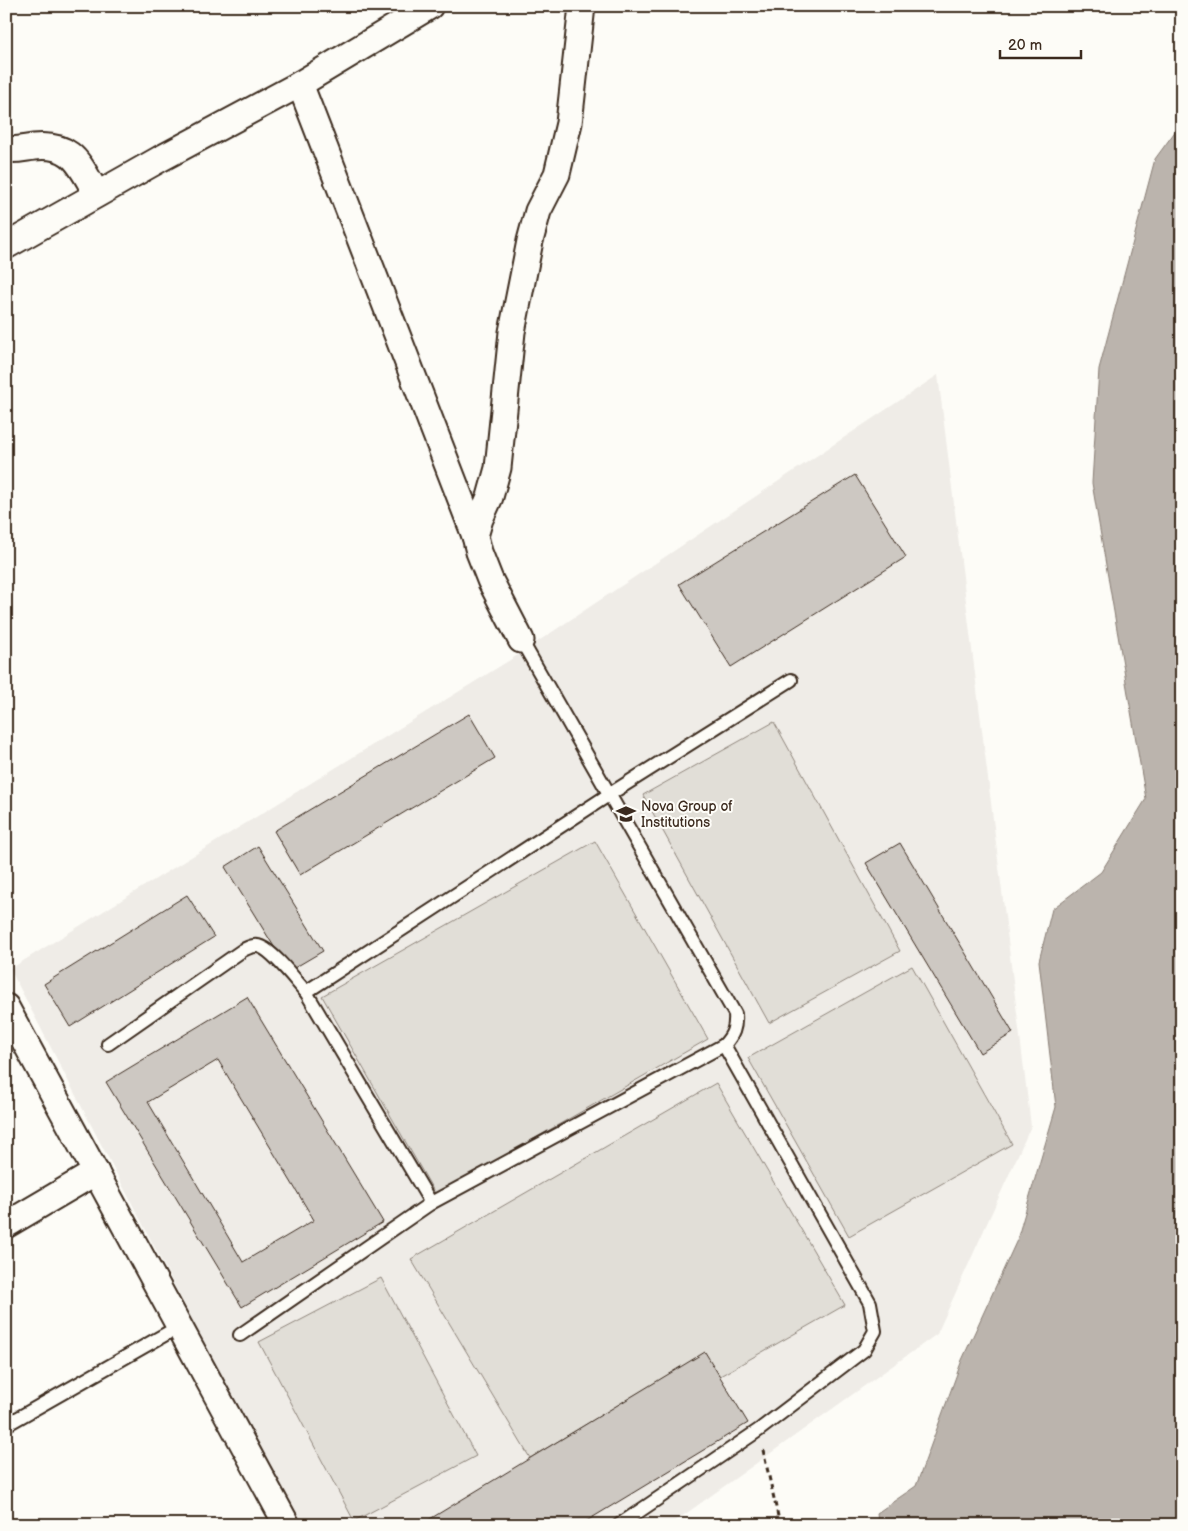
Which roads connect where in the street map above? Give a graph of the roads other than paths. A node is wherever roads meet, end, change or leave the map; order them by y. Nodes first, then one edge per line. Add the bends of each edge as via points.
1 (430, 6) edge
2 (582, 6) edge
3 (300, 84) junction
4 (6, 149) edge
5 (97, 194) junction
6 (6, 246) edge
7 (475, 536) junction
8 (521, 640) joint
9 (790, 680) dead end
10 (610, 794) junction
11 (306, 992) junction
12 (6, 1007) edge
13 (108, 1044) dead end
14 (724, 1045) junction
15 (96, 1172) junction
16 (431, 1203) junction
17 (6, 1225) edge
18 (180, 1326) junction
19 (240, 1335) dead end
20 (6, 1425) edge
21 (287, 1525) edge
22 (619, 1525) edge

1 - 3 street
2 - 7 street via 570,122 557,174 538,211 530,241 512,332 498,468
3 - 5 street
3 - 7 street
4 - 5 street via 56,147 67,152
5 - 6 street
7 - 8 street via 490,580
8 - 10 lane
9 - 10 lane
10 - 11 lane
10 - 14 lane via 735,1014 736,1025
11 - 13 lane via 269,951 252,946
11 - 16 lane
12 - 15 street
14 - 16 lane
14 - 22 lane via 870,1303 875,1331 864,1350 759,1430
15 - 17 street
15 - 18 street
16 - 19 lane
18 - 20 lane
18 - 21 street

